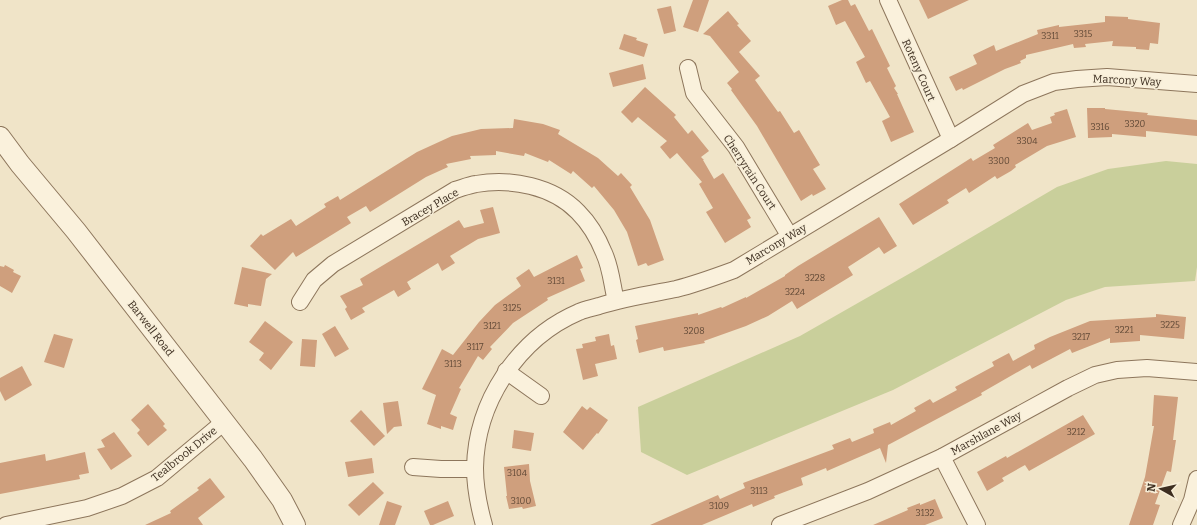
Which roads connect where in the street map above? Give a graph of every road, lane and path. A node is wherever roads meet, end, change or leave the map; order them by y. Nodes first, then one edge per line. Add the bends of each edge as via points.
1 (888, 0) edge
2 (688, 68) dead end
3 (1197, 84) edge
4 (0, 137) edge
5 (951, 139) junction
6 (789, 235) junction
7 (616, 301) junction
8 (300, 302) dead end
9 (506, 371) junction
10 (1197, 372) edge
11 (541, 396) dead end
12 (224, 422) junction
13 (942, 457) junction
14 (413, 468) dead end
15 (475, 469) junction
16 (1197, 479) edge
17 (49, 521) edge
18 (6, 525) edge
19 (295, 525) edge
20 (484, 525) edge
21 (780, 525) edge
22 (977, 525) edge
23 (1182, 525) edge

1 - 5 street, Roteny Court
2 - 6 street, Cherryrain Court via 694,93 736,147
3 - 5 street, Marcony Way via 1107,77 1054,82 1023,94
4 - 12 street, Barwell Road
5 - 6 street, Marcony Way
6 - 7 street, Marcony Way via 734,270 678,288
7 - 8 street, Bracey Place via 605,255 593,230 578,211 547,192 527,185 492,182 455,190 333,264 314,280
7 - 9 street, Marcony Way via 579,312 553,326 530,343
9 - 11 street
9 - 15 street, Marcony Way via 494,392 483,421
10 - 13 street, Marshlane Way via 1148,368 1117,370 1095,375
12 - 17 street, Tealbrook Drive via 157,478 122,496
12 - 19 street, Barwell Road via 282,500
13 - 21 street, Marshlane Way via 868,491
13 - 22 street
14 - 15 street
15 - 20 street, Marcony Way
16 - 23 street
17 - 18 street, Tealbrook Drive

